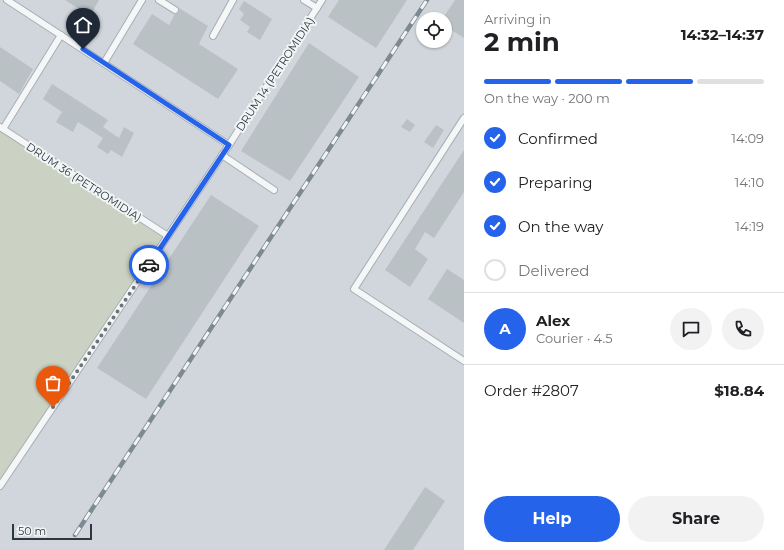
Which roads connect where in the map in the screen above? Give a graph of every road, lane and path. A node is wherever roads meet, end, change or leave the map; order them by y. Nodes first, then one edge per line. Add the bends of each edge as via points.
1 (7, 0) edge
2 (159, 0) edge
3 (233, 0) edge
4 (304, 0) edge
5 (322, 0) edge
6 (140, 1) edge
7 (17, 3) edge
8 (316, 8) junction
9 (175, 10) dead end
10 (62, 35) junction
11 (213, 36) dead end
12 (104, 63) junction
13 (464, 118) edge
14 (2, 128) edge
15 (229, 145) junction
16 (222, 155) junction
17 (274, 190) dead end
18 (168, 236) junction
19 (464, 361) edge
20 (0, 486) edge

1 - 7 lane
2 - 9 lane
3 - 11 lane
4 - 8 lane
5 - 8 lane, DRUM 14 (PETROMIDIA)
6 - 12 lane
7 - 10 lane
8 - 15 lane, DRUM 14 (PETROMIDIA)
10 - 12 lane
10 - 14 lane
12 - 15 lane
13 - 19 lane via 354,289
14 - 18 lane, DRUM 36 (PETROMIDIA)
15 - 16 lane, DRUM 14 (PETROMIDIA)
16 - 17 lane
16 - 18 lane, DRUM 14 (PETROMIDIA)
18 - 20 lane, DRUM 14 (PETROMIDIA)

